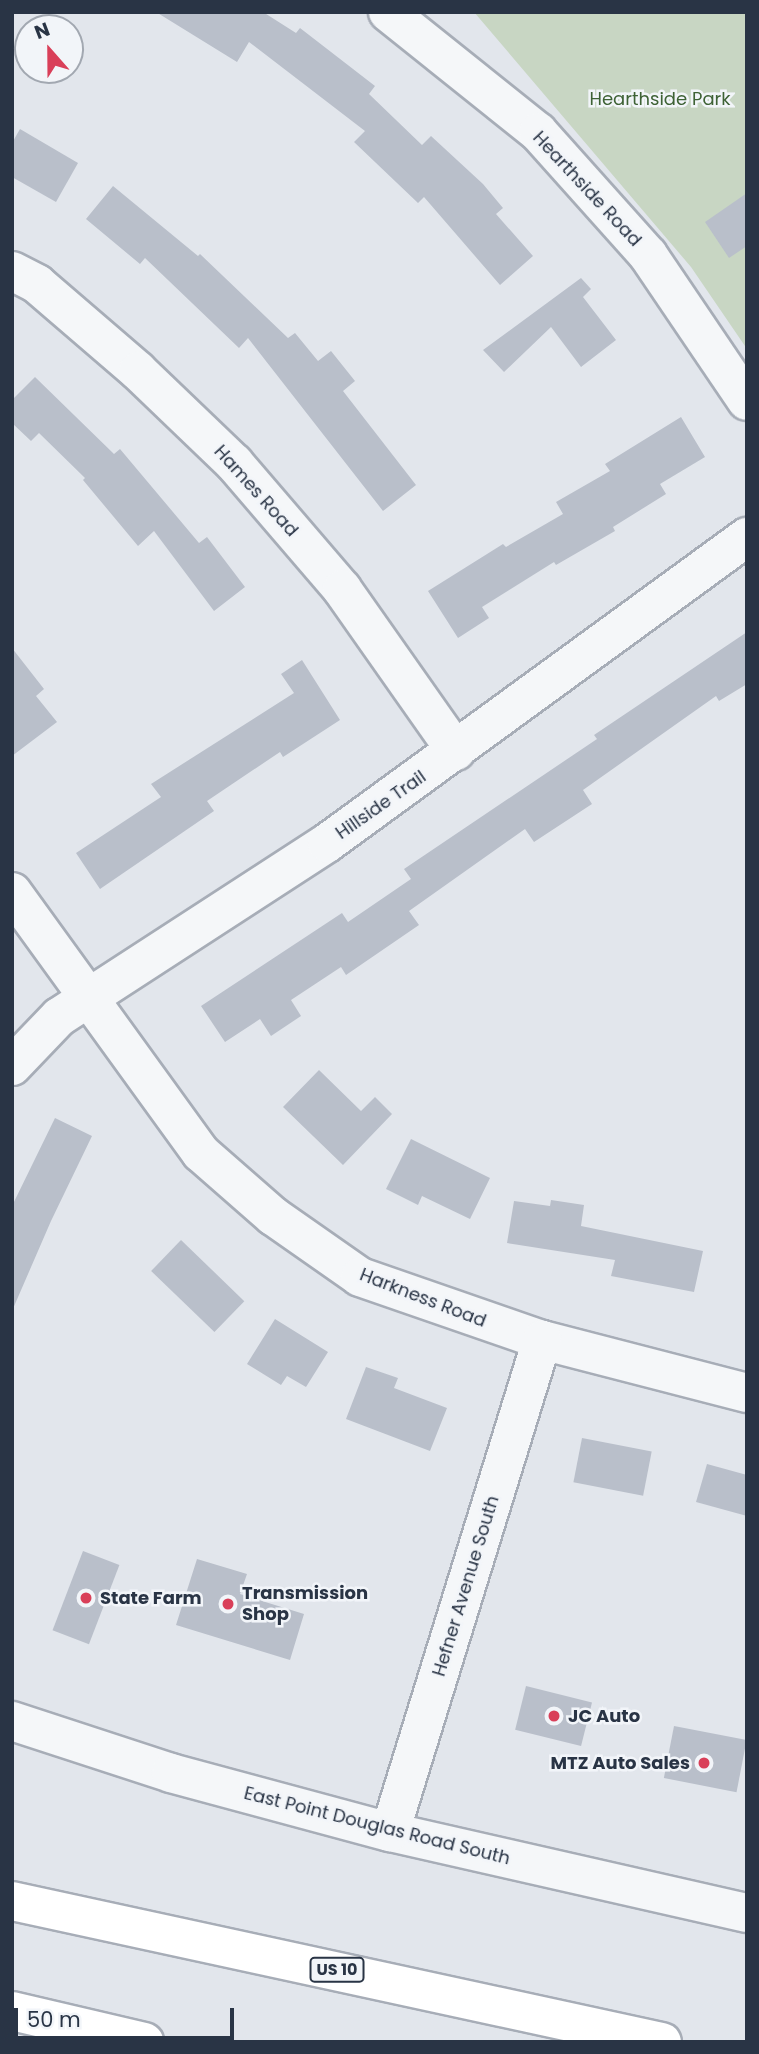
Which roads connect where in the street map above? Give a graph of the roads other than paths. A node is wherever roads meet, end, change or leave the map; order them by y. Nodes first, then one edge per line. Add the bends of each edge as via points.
1 (388, 12) edge
2 (12, 271) edge
3 (747, 401) edge
4 (747, 537) edge
5 (456, 751) junction
6 (12, 891) edge
7 (87, 998) junction
8 (12, 1066) edge
9 (542, 1340) junction
10 (747, 1393) edge
11 (12, 1721) edge
12 (390, 1832) junction
13 (12, 1901) edge
14 (747, 1913) edge
15 (12, 2011) edge
16 (144, 2042) edge
17 (662, 2042) edge

1 - 3 street, Hearthside Road via 538,132 648,255
2 - 5 street, Hames Road via 37,284 138,371 233,463 342,589
4 - 5 street, Hillside Trail
5 - 7 street, Hillside Trail via 327,843
6 - 7 street, Harkness Road
7 - 8 street, Hillside Trail via 59,1017
7 - 9 street, Harkness Road via 201,1153 273,1216 360,1277
9 - 10 street, Harkness Road
9 - 12 street, Hefner Avenue South
11 - 12 street, East Point Douglas Road South via 171,1773
12 - 14 street, East Point Douglas Road South
13 - 17 highway, US 10
15 - 16 highway

